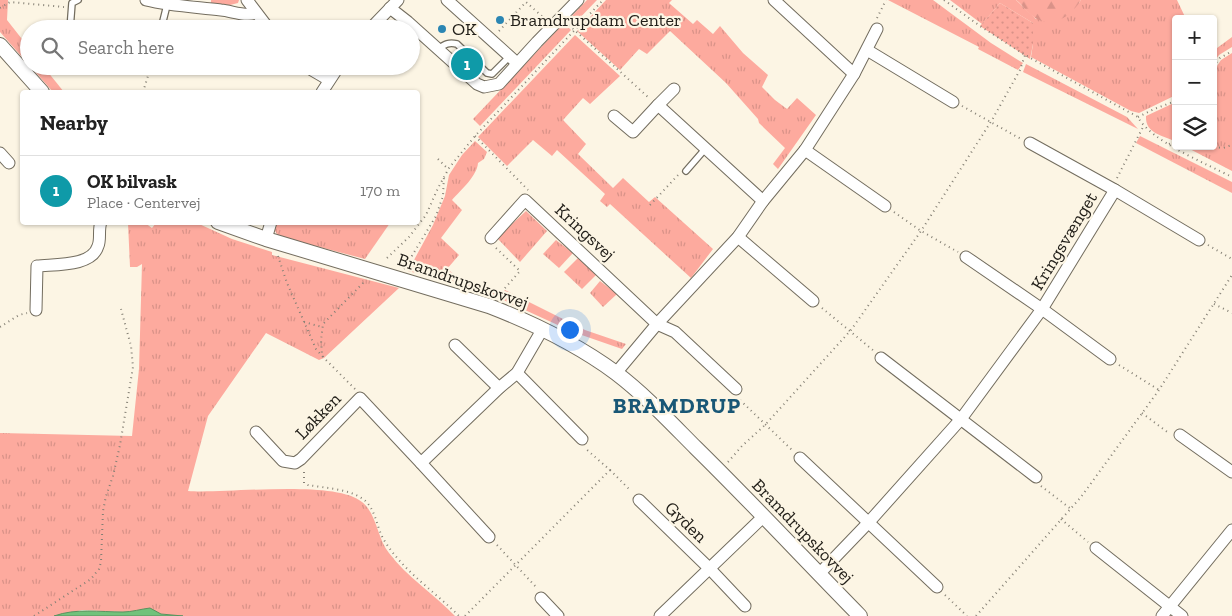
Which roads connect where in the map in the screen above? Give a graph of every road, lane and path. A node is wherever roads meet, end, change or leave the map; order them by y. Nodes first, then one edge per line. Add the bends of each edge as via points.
1 (34, 0) edge
2 (78, 0) edge
3 (146, 0) edge
4 (247, 0) edge
5 (260, 0) edge
6 (447, 0) edge
7 (578, 0) edge
8 (603, 0) edge
9 (774, 0) edge
10 (886, 0) edge
11 (944, 0) edge
12 (72, 3) junction
13 (33, 4) junction
14 (394, 4) edge
15 (167, 5) junction
16 (0, 8) edge
17 (256, 13) junction
18 (561, 16) junction
19 (71, 20) edge
20 (163, 20) edge
21 (262, 20) edge
22 (379, 20) edge
23 (410, 20) edge
24 (552, 25) junction
25 (877, 29) joint
26 (574, 30) junction
27 (420, 31) edge
28 (491, 40) junction
29 (0, 45) edge
30 (867, 50) junction
31 (1232, 52) edge
32 (1025, 55) junction
33 (513, 59) junction
34 (1217, 61) edge
35 (20, 67) edge
36 (854, 74) junction
37 (27, 75) edge
38 (148, 75) edge
39 (320, 75) edge
40 (333, 75) edge
41 (329, 80) junction
42 (674, 89) dead end
43 (40, 90) edge
44 (144, 90) edge
45 (323, 90) edge
46 (953, 102) joint
47 (1172, 102) edge
48 (658, 105) junction
49 (614, 116) dead end
50 (1138, 117) junction
51 (991, 122) junction
52 (1143, 127) junction
53 (476, 136) junction
54 (1172, 142) edge
55 (1030, 143) joint
56 (1168, 144) junction
57 (1232, 146) edge
58 (1217, 147) edge
59 (706, 148) junction
60 (805, 150) junction
61 (0, 153) edge
62 (438, 159) dead end
63 (9, 163) dead end
64 (448, 169) junction
65 (686, 171) joint
66 (445, 174) junction
67 (1232, 177) edge
68 (1115, 190) junction
69 (525, 200) junction
70 (763, 201) junction
71 (650, 205) dead end
72 (885, 206) joint
73 (420, 223) edge
74 (101, 225) edge
75 (227, 225) edge
76 (271, 225) edge
77 (418, 225) edge
78 (921, 231) junction
79 (738, 237) junction
80 (491, 238) joint
81 (1199, 240) joint
82 (273, 241) junction
83 (966, 257) joint
84 (387, 258) dead end
85 (1232, 259) edge
86 (1232, 275) edge
87 (398, 278) junction
88 (364, 282) dead end
89 (813, 301) joint
90 (1214, 304) junction
91 (489, 306) junction
92 (121, 309) dead end
93 (1042, 309) junction
94 (36, 310) joint
95 (1232, 313) edge
96 (304, 322) junction
97 (657, 324) junction
98 (0, 327) edge
99 (322, 327) junction
100 (542, 330) junction
101 (851, 330) junction
102 (456, 345) dead end
103 (324, 358) junction
104 (881, 358) joint
105 (1110, 360) joint
106 (517, 373) junction
107 (616, 373) junction
108 (499, 388) junction
109 (736, 389) joint
110 (1159, 390) junction
111 (360, 398) junction
112 (1142, 413) junction
113 (961, 419) junction
114 (765, 426) junction
115 (256, 432) dead end
116 (1180, 435) joint
117 (582, 439) joint
118 (800, 458) joint
119 (301, 459) junction
120 (420, 463) junction
121 (610, 470) junction
122 (720, 471) junction
123 (1232, 472) edge
124 (1036, 477) joint
125 (638, 500) joint
126 (1070, 509) junction
127 (763, 517) junction
128 (1061, 519) junction
129 (869, 522) junction
130 (1232, 530) edge
131 (489, 537) joint
132 (1096, 548) joint
133 (516, 565) junction
134 (710, 569) junction
135 (819, 574) junction
136 (937, 587) joint
137 (541, 598) joint
138 (745, 606) dead end
139 (1170, 606) junction
140 (34, 616) edge
141 (459, 616) edge
142 (464, 616) edge
143 (558, 616) edge
144 (660, 616) edge
145 (860, 616) edge
146 (967, 616) edge
147 (976, 616) edge
148 (1162, 616) edge
149 (1182, 616) edge

1 - 13 path
2 - 12 lane
3 - 15 street
4 - 17 street
5 - 17 street
6 - 28 street
7 - 18 street
8 - 26 path
9 - 36 street
10 - 25 path via 875,23
11 - 32 path
12 - 13 path via 64,7
12 - 19 lane
13 - 16 path via 10,2
14 - 22 street
14 - 23 street
15 - 17 street
15 - 20 lane
17 - 21 street
18 - 24 street
18 - 26 path
24 - 28 path via 526,2
24 - 33 street
25 - 30 street
26 - 48 path
26 - 53 path
27 - 33 street via 484,87 499,84
28 - 33 street
29 - 35 street
30 - 36 street
30 - 46 street
31 - 34 path
32 - 50 path
32 - 51 path
36 - 60 street
37 - 43 street
38 - 44 path
39 - 41 street
40 - 41 street
41 - 45 street
42 - 48 street
46 - 51 path
47 - 50 path
48 - 49 street via 633,132
48 - 59 street
50 - 52 path
51 - 55 path
51 - 78 path
52 - 56 path
52 - 68 path via 1118,172
53 - 64 path
53 - 69 path via 531,192
54 - 56 path
55 - 68 street, Kringsvænget
56 - 67 path
57 - 58 path
59 - 65 lane
59 - 70 street
60 - 70 street
60 - 72 street
61 - 63 street
62 - 64 path
64 - 66 path
65 - 71 path via 681,172
66 - 73 path
66 - 87 path via 443,196 436,216
68 - 81 street, Kringsvænget
68 - 93 street, Kringsvænget
69 - 80 street
69 - 97 street, Kringsvej
70 - 79 street
72 - 78 path
74 - 94 street via 98,247 91,256 83,261 36,266
75 - 82 street, Bramdrupskovvej
76 - 82 street
77 - 84 path
78 - 83 path
78 - 101 path
79 - 89 street
79 - 97 street
80 - 91 path via 487,240 520,271
81 - 85 path
82 - 87 street, Bramdrupskovvej
82 - 96 path
83 - 93 street, Kringsvænget
86 - 90 path
87 - 91 street, Bramdrupskovvej
88 - 99 path
89 - 101 path
90 - 95 path
90 - 110 path
91 - 100 street, Bramdrupskovvej
92 - 140 path via 133,367 119,452 103,511 101,562 90,579
93 - 105 street, Kringsvænget
93 - 113 street, Kringsvænget
94 - 98 path via 19,315
96 - 99 path
96 - 103 path via 316,349
97 - 107 street
97 - 109 street, Kringsvej via 675,332
99 - 103 path
100 - 106 street
100 - 107 street, Bramdrupskovvej
101 - 104 path
101 - 114 path
102 - 108 street
103 - 111 path
104 - 113 street
105 - 110 path
106 - 108 street
106 - 117 street
107 - 122 street, Bramdrupskovvej
108 - 120 street
109 - 114 path via 738,398
110 - 112 path
111 - 119 street, Løkken
111 - 120 street, Løkken
112 - 116 path via 1171,435
112 - 126 path
113 - 124 street
113 - 129 street, Kringsvænget
114 - 118 path
114 - 122 path
115 - 119 street, Løkken via 284,461 294,463
116 - 123 street
117 - 121 path via 584,448
118 - 129 street
119 - 141 path via 304,483 356,495 364,500 371,507 394,556
120 - 131 street, Løkken
121 - 125 path
121 - 133 path
122 - 127 street, Bramdrupskovvej
124 - 126 path via 1041,486
125 - 134 street, Gyden
126 - 128 path
127 - 134 street, Gyden
127 - 135 street, Bramdrupskovvej
128 - 132 path
128 - 147 path
129 - 135 street, Kringsvænget
129 - 136 street
130 - 139 street
131 - 133 path
132 - 139 street
133 - 137 path
133 - 142 path
134 - 138 street, Gyden
134 - 144 street, Gyden
135 - 145 street, Bramdrupskovvej
136 - 146 path
137 - 143 street
139 - 148 street
139 - 149 street

